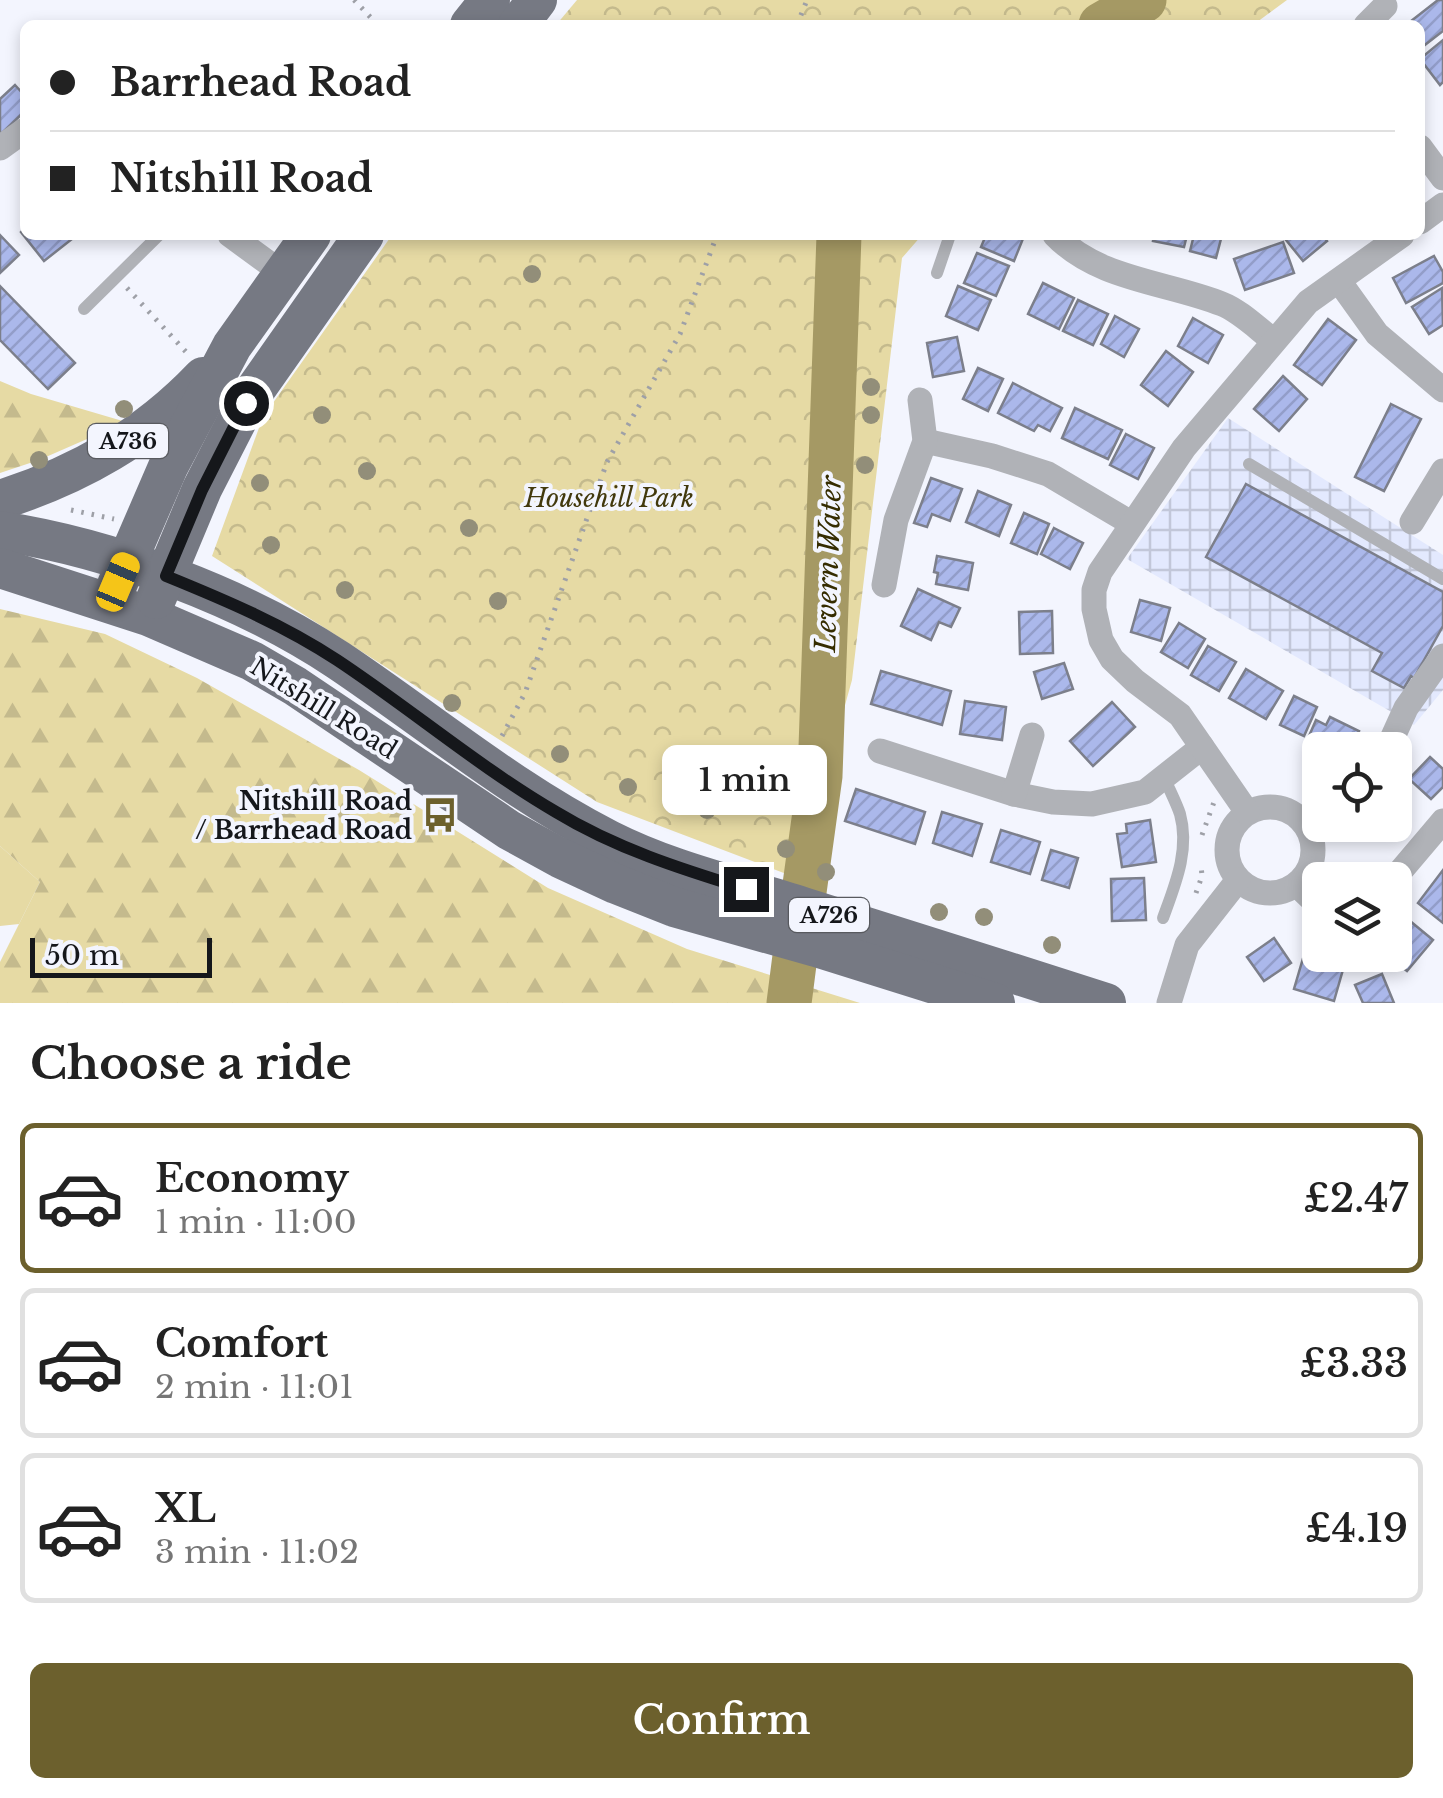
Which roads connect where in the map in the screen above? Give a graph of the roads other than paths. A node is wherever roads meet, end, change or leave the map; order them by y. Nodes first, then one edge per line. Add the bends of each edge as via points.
1 (490, 0) edge
2 (537, 0) edge
3 (1385, 6) dead end
4 (474, 20) edge
5 (522, 20) edge
6 (1371, 20) edge
7 (1425, 154) edge
8 (1443, 178) edge
9 (154, 240) edge
10 (237, 240) edge
11 (307, 240) edge
12 (359, 240) edge
13 (948, 240) edge
14 (1060, 240) edge
15 (1395, 240) edge
16 (282, 273) junction
17 (937, 273) dead end
18 (1339, 280) junction
19 (84, 309) dead end
20 (1274, 341) junction
21 (223, 380) junction
22 (1443, 390) edge
23 (920, 400) dead end
24 (925, 441) junction
25 (1249, 464) dead end
26 (1443, 471) edge
27 (14, 496) edge
28 (1412, 522) dead end
29 (1131, 523) junction
30 (0, 531) edge
31 (127, 561) junction
32 (0, 568) edge
33 (166, 576) junction
34 (1443, 579) edge
35 (884, 584) dead end
36 (110, 603) junction
37 (148, 616) junction
38 (1443, 656) edge
39 (1395, 732) edge
40 (1032, 735) dead end
41 (1202, 747) junction
42 (880, 751) dead end
43 (1164, 776) junction
44 (1014, 794) junction
45 (1247, 812) junction
46 (1302, 813) edge
47 (1443, 821) edge
48 (1313, 842) edge
49 (1409, 862) edge
50 (1238, 880) junction
51 (1297, 885) junction
52 (680, 889) junction
53 (1302, 890) edge
54 (1163, 918) dead end
55 (995, 1003) edge
56 (1106, 1003) edge
57 (1169, 1003) edge

1 - 4 main road
2 - 5 main road
3 - 6 street
7 - 8 street
9 - 19 lane
10 - 16 street
11 - 16 main road, A736
12 - 21 main road, A736
13 - 17 lane
14 - 20 street via 1102,266 1226,305
15 - 18 street
16 - 21 main road, A736
18 - 20 street via 1308,302
18 - 22 street via 1377,334
20 - 29 street
21 - 27 main road, A736 via 179,402 135,438
21 - 31 main road, A736 via 168,467
21 - 33 main road, A736 via 202,490
23 - 24 street
24 - 29 street via 1048,474
24 - 35 street via 896,520
25 - 34 lane
26 - 28 street
29 - 41 street via 1094,590 1101,640 1135,681 1180,715
30 - 31 main road, A726
31 - 33 main road, Nitshill Road / A726
31 - 36 main road
32 - 36 main road, A726
33 - 37 main road
33 - 52 main road, Nitshill Road / A726 via 336,659 485,766
36 - 37 main road, A726
37 - 52 main road, Nitshill Road / A726 via 295,686 560,858 616,884
38 - 39 street
40 - 44 street
41 - 43 street
41 - 45 street
42 - 44 street
43 - 44 street via 1145,792 1092,804
43 - 54 lane via 1184,838
45 - 46 street via 1272,806
45 - 50 street via 1227,842
47 - 49 street
48 - 51 street via 1311,866
50 - 51 street via 1262,893
50 - 57 street via 1187,945
51 - 53 street
52 - 55 main road, Nitshill Road / A726 via 816,946
52 - 56 main road, Nitshill Road / A726

